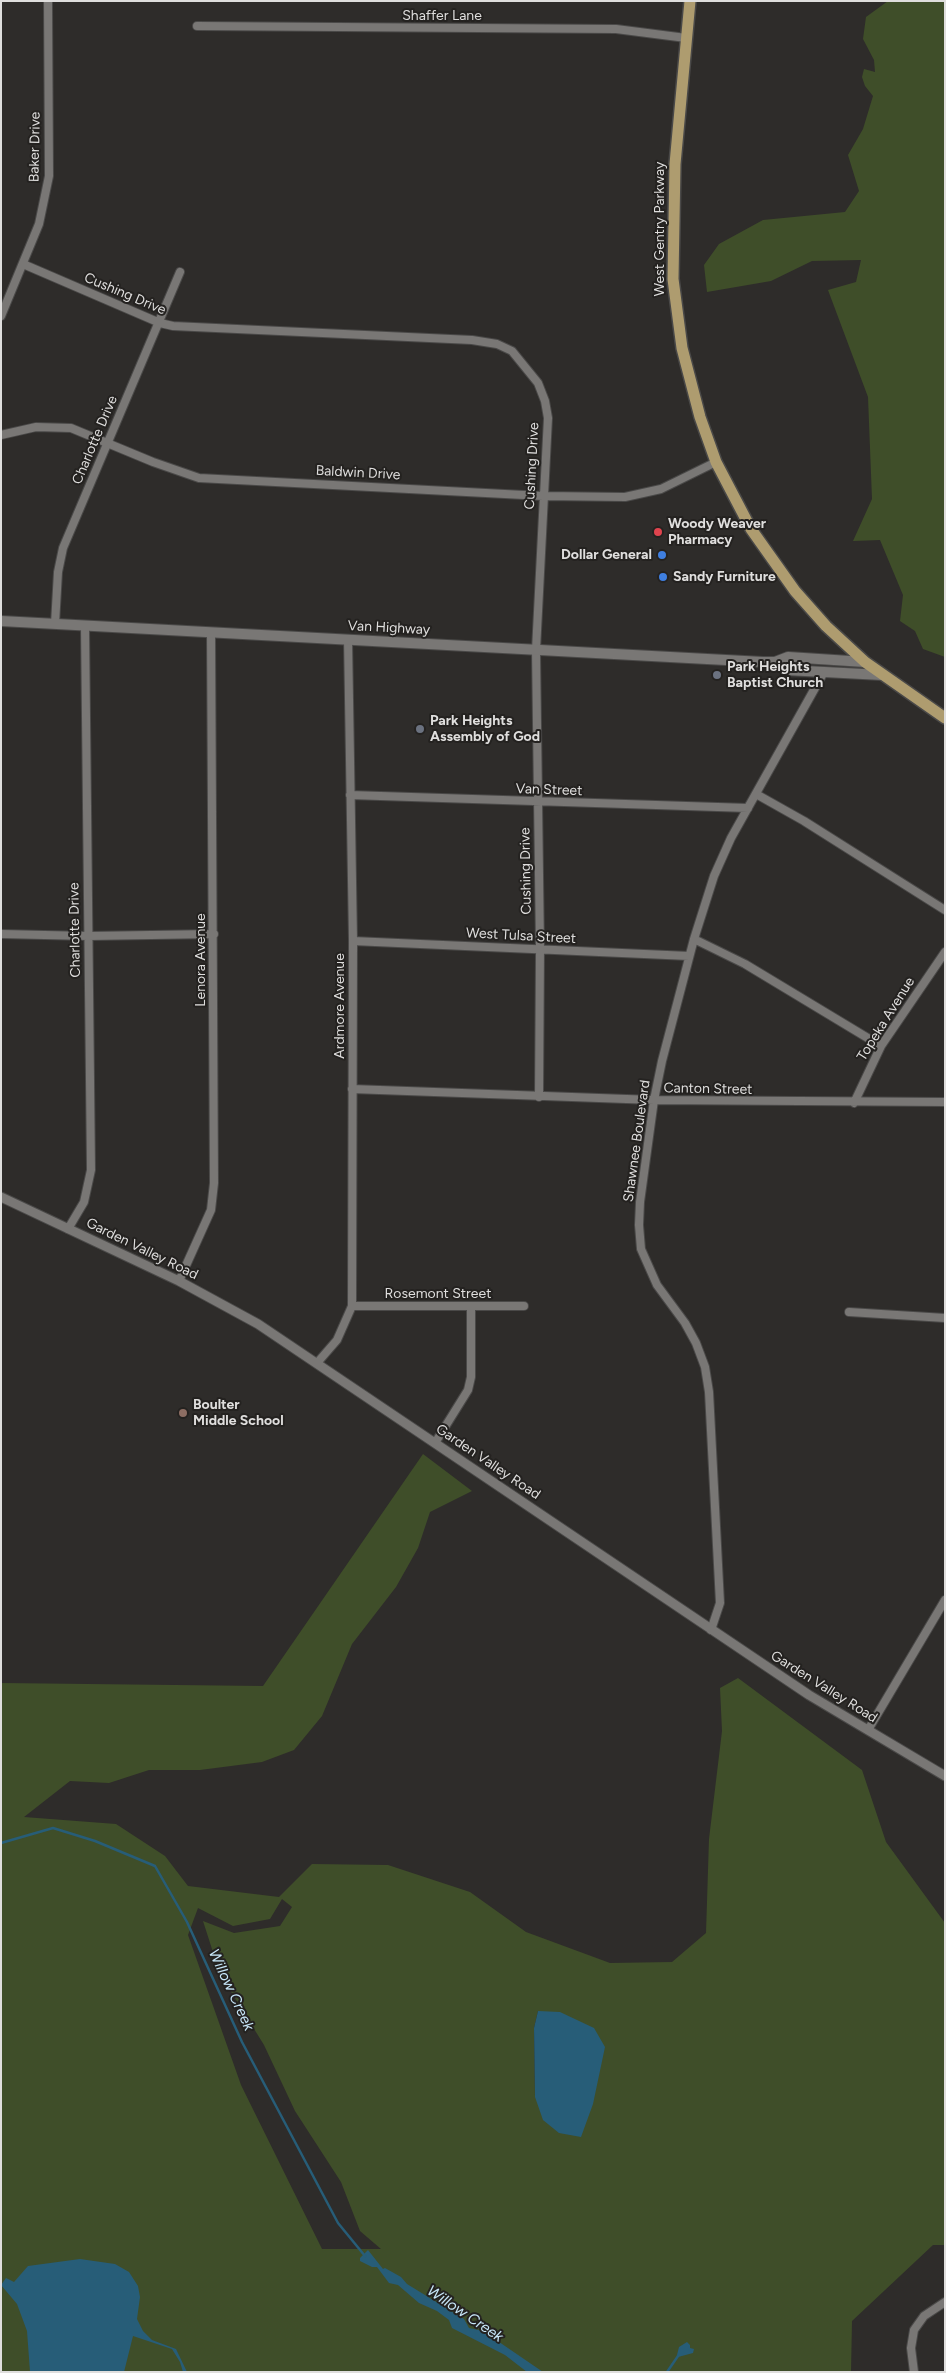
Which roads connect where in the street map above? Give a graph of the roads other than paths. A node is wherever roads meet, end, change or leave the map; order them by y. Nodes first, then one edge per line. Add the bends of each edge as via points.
1 (48, 1) edge
2 (690, 1) edge
3 (198, 26) dead end
4 (686, 38) junction
5 (23, 264) junction
6 (180, 272) dead end
7 (1, 316) edge
8 (160, 323) junction
9 (1, 435) edge
10 (107, 442) junction
11 (716, 462) junction
12 (543, 496) junction
13 (1, 621) edge
14 (55, 624) junction
15 (85, 626) junction
16 (211, 632) junction
17 (348, 639) junction
18 (536, 650) junction
19 (775, 662) junction
20 (865, 662) junction
21 (824, 672) junction
22 (882, 675) junction
23 (945, 718) edge
24 (756, 794) junction
25 (350, 795) junction
26 (538, 802) junction
27 (748, 808) junction
28 (945, 910) edge
29 (1, 934) edge
30 (214, 934) junction
31 (88, 936) junction
32 (694, 939) junction
33 (353, 941) junction
34 (540, 949) junction
35 (945, 952) edge
36 (689, 956) junction
37 (881, 1046) junction
38 (352, 1090) junction
39 (539, 1096) junction
40 (654, 1100) junction
41 (945, 1102) edge
42 (854, 1103) junction
43 (1, 1197) edge
44 (68, 1229) junction
45 (179, 1281) junction
46 (352, 1306) junction
47 (524, 1306) dead end
48 (471, 1307) junction
49 (849, 1312) dead end
50 (945, 1318) edge
51 (317, 1363) junction
52 (435, 1444) junction
53 (945, 1600) edge
54 (711, 1630) junction
55 (868, 1730) junction
56 (945, 1776) edge
57 (945, 2302) edge
58 (914, 2372) edge

1 - 5 street, Baker Drive via 49,176 39,224
2 - 4 main road, West Gentry Parkway
3 - 4 street, Shaffer Lane via 616,29
4 - 11 main road, West Gentry Parkway via 675,172 675,304 693,393
5 - 7 street, Baker Drive
5 - 8 street, Cushing Drive
6 - 8 street, Charlotte Drive
8 - 10 street, Charlotte Drive
8 - 12 street, Cushing Drive via 472,340 496,344 512,351 538,383 545,401 548,418
9 - 10 street, Baldwin Drive via 57,426 83,431
10 - 12 street, Baldwin Drive via 199,478
10 - 14 street, Charlotte Drive via 63,548
11 - 12 street, Baldwin Drive via 661,489 625,497
11 - 20 main road, West Gentry Parkway via 751,529 777,568 816,616
12 - 18 street, Cushing Drive
13 - 14 main road, Van Highway
14 - 15 main road, Van Highway
15 - 16 main road, Van Highway
15 - 31 street, Charlotte Drive
16 - 17 main road, Van Highway
16 - 30 street, Lenora Avenue
17 - 18 main road, Van Highway
17 - 25 street, Ardmore Avenue
18 - 19 main road, Van Highway
18 - 26 street, Cushing Drive
19 - 20 main road, Van Highway via 788,657
19 - 21 main road, Van Highway via 786,670
20 - 22 main road, West Gentry Parkway
21 - 22 main road, Van Highway
21 - 24 street, Shawnee Boulevard
22 - 23 main road, West Gentry Parkway
24 - 27 street, Shawnee Boulevard
24 - 28 street via 804,820
25 - 26 street, Van Street
25 - 33 street, Ardmore Avenue
26 - 27 street, Van Street
26 - 34 street, Cushing Drive
27 - 32 street, Shawnee Boulevard via 714,876
29 - 31 street
30 - 31 street
30 - 45 street, Lenora Avenue via 214,1184 211,1210
31 - 44 street, Charlotte Drive via 91,1170 84,1202
32 - 36 street, Shawnee Boulevard
32 - 37 street via 745,964
33 - 34 street, West Tulsa Street
33 - 38 street, Ardmore Avenue
34 - 36 street, West Tulsa Street
34 - 39 street, Cushing Drive
35 - 37 street, Topeka Avenue
36 - 40 street, Shawnee Boulevard
37 - 42 street, Topeka Avenue
38 - 39 street, Canton Street
38 - 46 street, Ardmore Avenue
39 - 40 street, Canton Street
40 - 42 street, Canton Street
40 - 54 street, Shawnee Boulevard via 639,1225 648,1266 696,1343 706,1375 713,1437 720,1603
41 - 42 street, Canton Street
43 - 44 street, Garden Valley Road
44 - 45 street, Garden Valley Road
45 - 51 street, Garden Valley Road via 258,1324
46 - 48 street, Rosemont Street
46 - 51 street, Ardmore Avenue via 336,1340
47 - 48 street, Rosemont Street
48 - 52 street via 472,1377 468,1390
49 - 50 street
51 - 52 street, Garden Valley Road
52 - 54 street, Garden Valley Road
53 - 55 street
54 - 55 street, Garden Valley Road
55 - 56 street, Garden Valley Road
57 - 58 street via 924,2316 914,2330 911,2348

